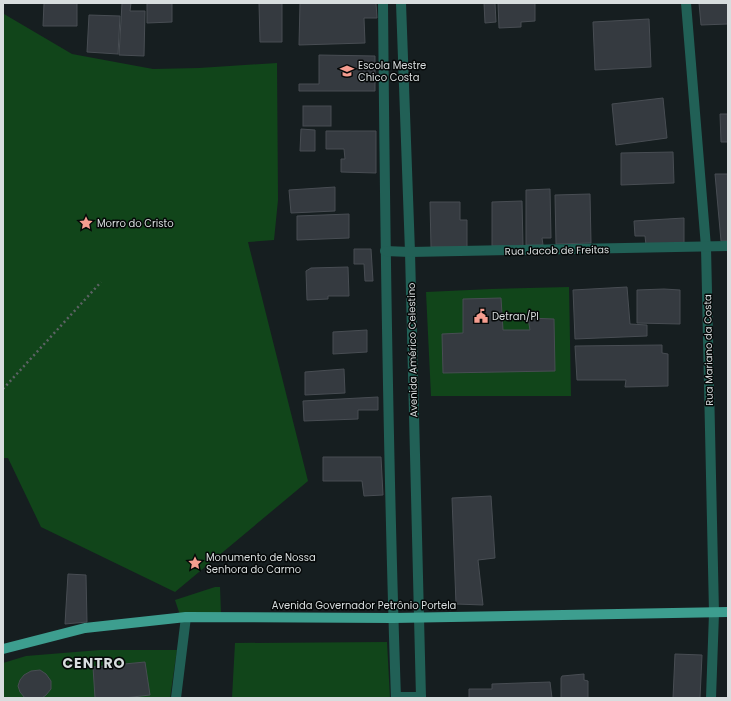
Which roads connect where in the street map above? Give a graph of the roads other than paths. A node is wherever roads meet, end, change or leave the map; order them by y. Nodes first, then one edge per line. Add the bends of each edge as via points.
1 (383, 3) edge
2 (401, 3) edge
3 (686, 3) edge
4 (728, 246) edge
5 (706, 247) junction
6 (385, 250) junction
7 (410, 252) junction
8 (728, 612) edge
9 (714, 613) junction
10 (186, 617) junction
11 (418, 617) junction
12 (393, 618) junction
13 (3, 649) edge
14 (176, 698) edge
15 (396, 698) edge
16 (421, 698) edge
17 (711, 698) edge

1 - 6 street
2 - 7 street, Avenida Américo Celestino
3 - 5 street, Rua Mariano da Costa
4 - 5 street, Rua Jacob de Freitas
5 - 7 street, Rua Jacob de Freitas
5 - 9 street, Rua Mariano da Costa
6 - 7 street, Rua Jacob de Freitas
6 - 12 street
7 - 11 street, Avenida Américo Celestino
8 - 9 main road, Avenida Governador Petrônio Portela
9 - 11 main road, Avenida Governador Petrônio Portela
9 - 17 street, Rua Mariano da Costa
10 - 12 main road, Avenida Governador Petrônio Portela
10 - 13 main road, Avenida Governador Petrônio Portela via 85,628
10 - 14 street
11 - 12 main road, Avenida Governador Petrônio Portela
11 - 16 street, Avenida Américo Celestino
12 - 15 street
15 - 16 street

